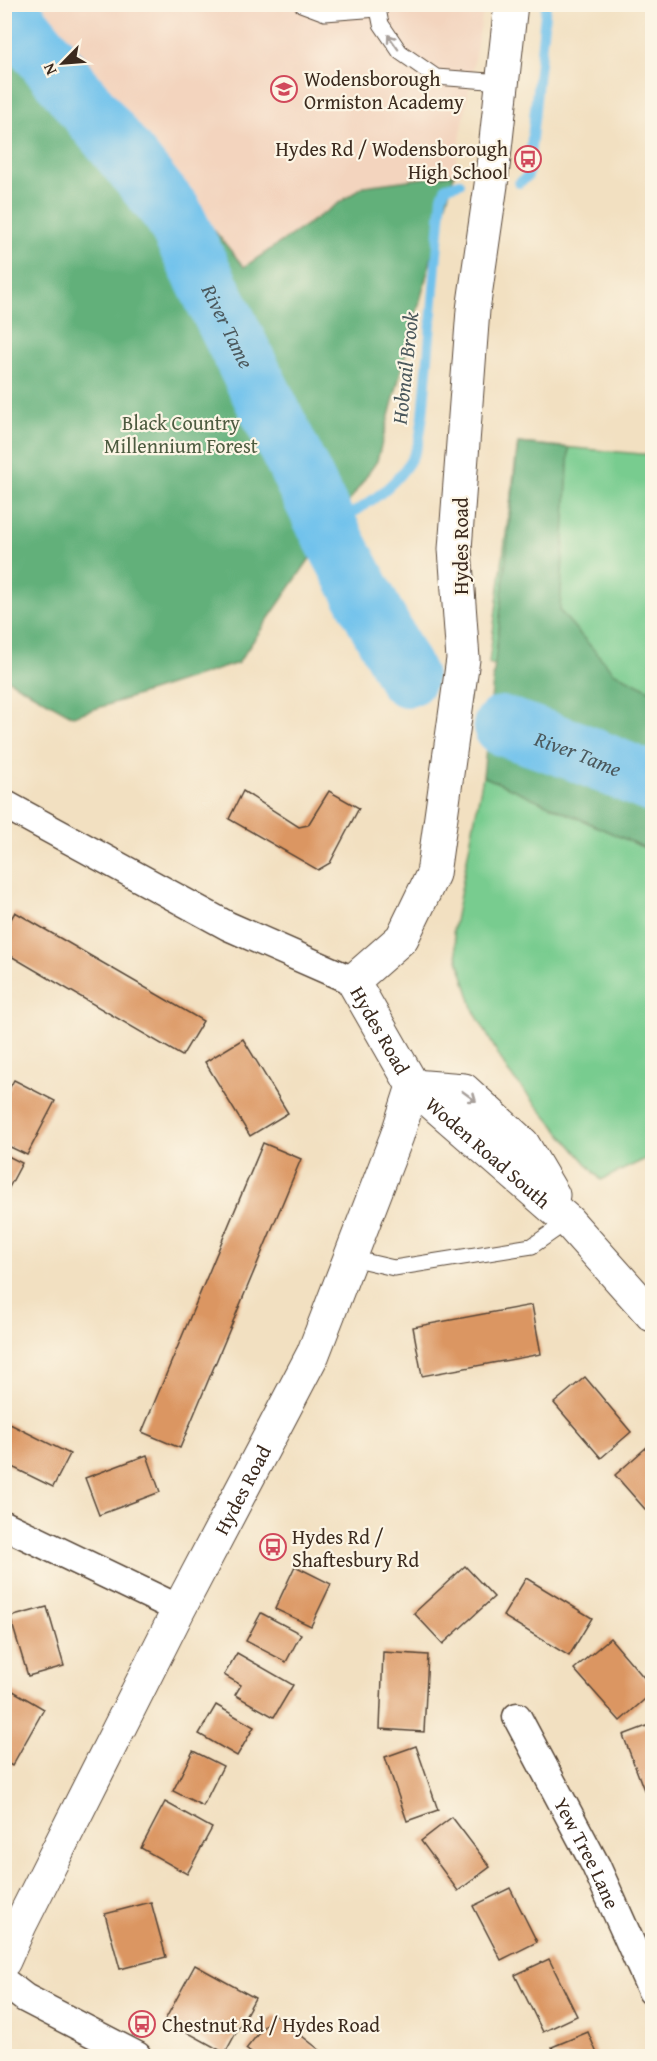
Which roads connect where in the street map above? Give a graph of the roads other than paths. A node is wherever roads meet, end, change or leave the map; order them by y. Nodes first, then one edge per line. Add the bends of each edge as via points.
1 (301, 4) edge
2 (511, 4) edge
3 (378, 7) edge
4 (501, 82) junction
5 (4, 804) edge
6 (353, 981) junction
7 (413, 1086) junction
8 (568, 1221) junction
9 (351, 1258) junction
10 (652, 1315) edge
11 (4, 1525) edge
12 (179, 1609) junction
13 (517, 1717) dead end
14 (4, 1961) edge
15 (4, 1982) edge
16 (652, 1991) edge
17 (137, 2056) edge

1 - 3 lane via 325,13
2 - 4 street, Hydes Road
4 -> 3 lane via 436,77 400,52 381,24
4 - 6 street, Hydes Road via 473,310 455,549 463,659 433,874 402,938
5 - 6 street via 228,926
6 - 7 street, Hydes Road
7 - 8 street, Woden Road South
7 - 9 street, Hydes Road
8 - 9 lane via 532,1246 394,1268
8 - 10 street, Woden Road South
9 - 12 street, Hydes Road via 313,1354
11 - 12 street
12 - 14 street, Hydes Road
13 - 16 street, Yew Tree Lane via 596,1866
15 - 17 street via 25,1998

